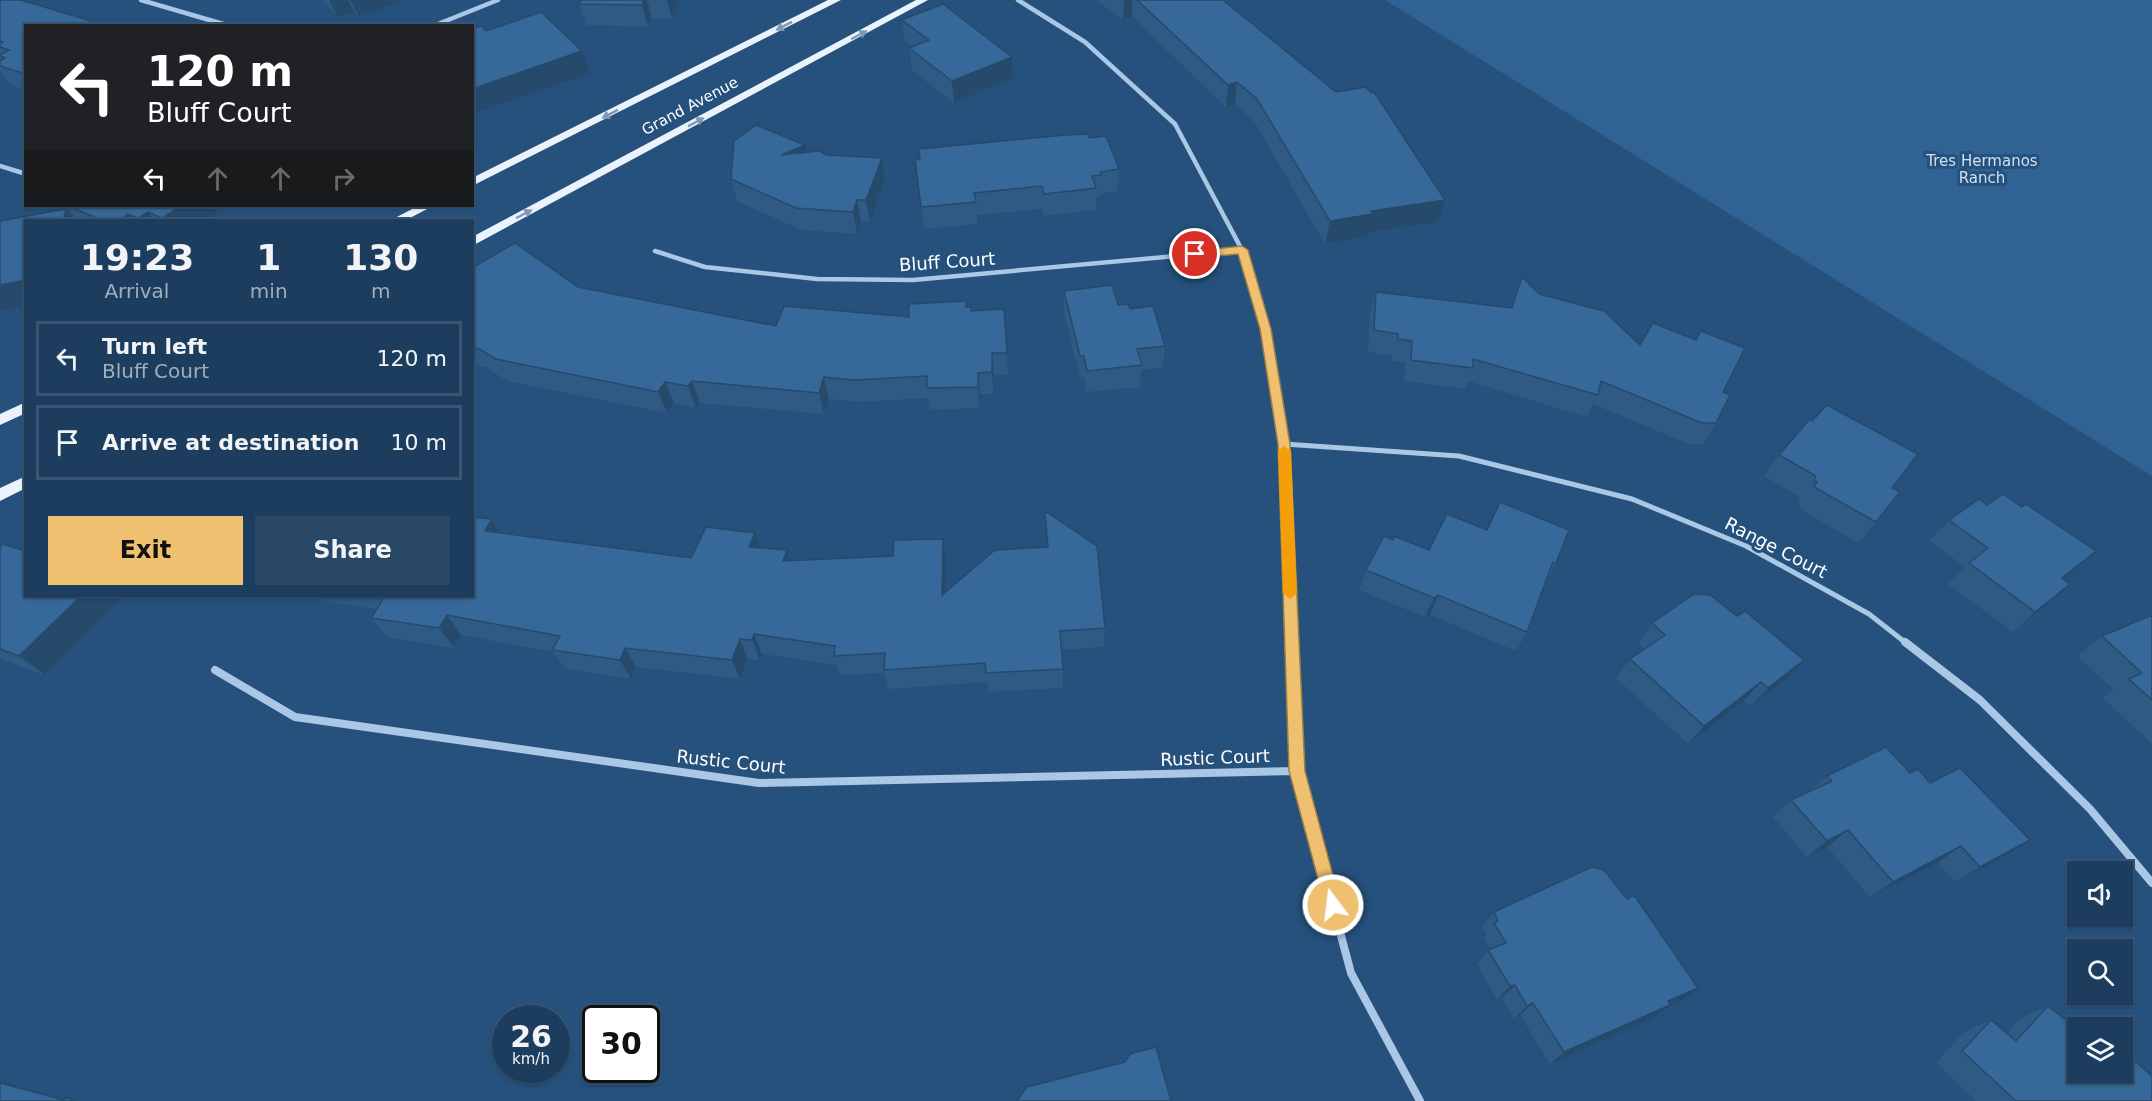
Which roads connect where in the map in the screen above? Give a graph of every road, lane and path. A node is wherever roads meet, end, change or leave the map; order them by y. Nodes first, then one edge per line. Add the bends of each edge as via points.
1 (141, 0) edge
2 (498, 0) edge
3 (836, 0) edge
4 (923, 0) edge
5 (1018, 0) edge
6 (223, 24) edge
7 (438, 24) edge
8 (0, 166) edge
9 (24, 173) edge
10 (474, 182) edge
11 (425, 207) edge
12 (400, 219) edge
13 (474, 241) edge
14 (1242, 250) junction
15 (655, 251) dead end
16 (24, 408) edge
17 (0, 420) edge
18 (1284, 444) junction
19 (24, 482) edge
20 (0, 495) edge
21 (215, 670) dead end
22 (1297, 771) junction
23 (2152, 883) edge
24 (1420, 1101) edge

1 - 6 street
2 - 7 street
3 -> 10 main road, Grand Avenue
13 -> 4 main road, Grand Avenue
5 - 14 street via 1085,42 1175,124
8 - 9 street
11 - 12 main road
14 - 15 street, Bluff Court via 913,280 795,277 705,267
14 - 18 street via 1266,329
16 - 17 main road
18 - 22 street
18 - 23 street, Range Court via 1459,456 1632,499 1746,546 1869,614 1980,700 2090,809
19 - 20 main road
21 - 22 street, Rustic Court via 295,717 759,783
22 - 24 street via 1351,973

